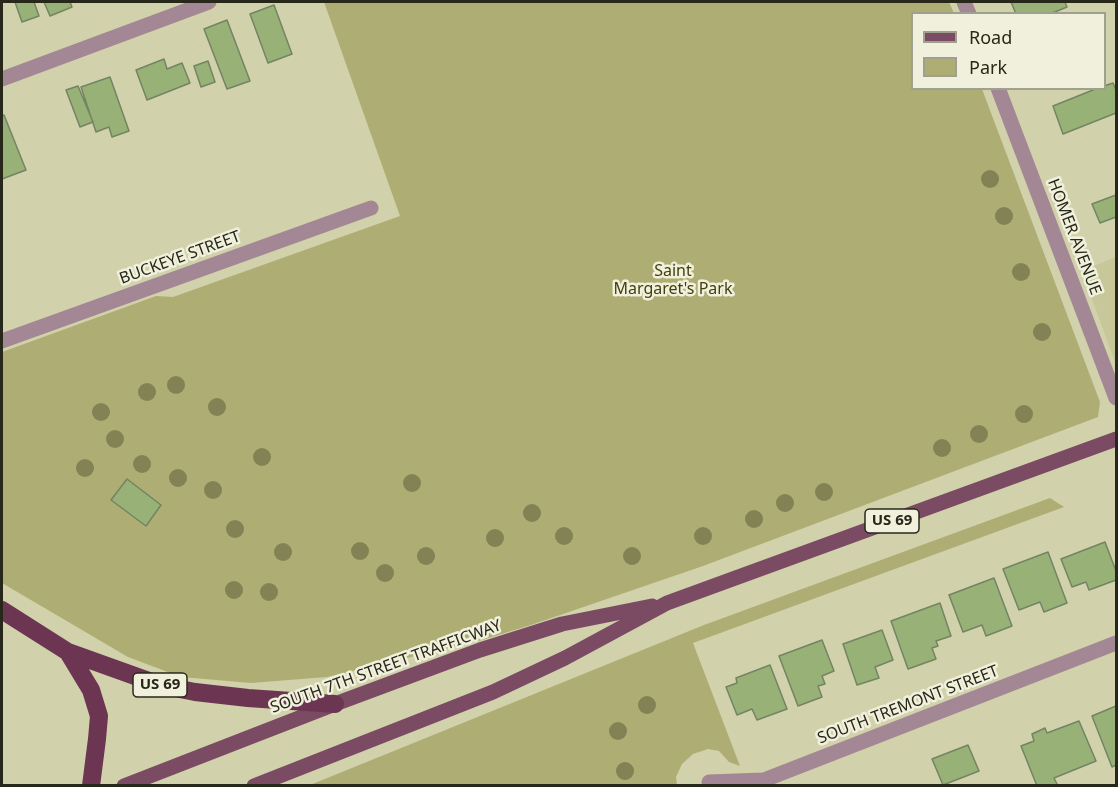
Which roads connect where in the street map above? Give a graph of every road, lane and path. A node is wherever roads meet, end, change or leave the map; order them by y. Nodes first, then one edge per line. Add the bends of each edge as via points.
1 (209, 2) edge
2 (2, 79) edge
3 (999, 90) edge
4 (371, 207) dead end
5 (2, 341) edge
6 (1116, 398) edge
7 (1116, 439) edge
8 (667, 603) junction
9 (2, 609) edge
10 (1116, 643) edge
11 (68, 652) junction
12 (335, 704) junction
13 (709, 782) dead end
14 (91, 786) edge
15 (124, 786) edge
16 (254, 786) edge

1 - 2 street
3 - 6 street, HOMER AVENUE
4 - 5 street, BUCKEYE STREET
7 - 8 main road, SOUTH 7TH STREET TRAFFICWAY / US 69
8 - 12 main road, SOUTH 7TH STREET TRAFFICWAY / US 69 via 562,624
8 - 16 main road, SOUTH 7TH STREET TRAFFICWAY / US 69 via 493,692
9 - 11 highway, US 69
10 - 13 street, SOUTH TREMONT STREET via 764,780
11 - 12 highway, US 69 via 160,685 195,692
11 - 14 highway via 91,690 99,716
12 - 15 main road, SOUTH 7TH STREET TRAFFICWAY

